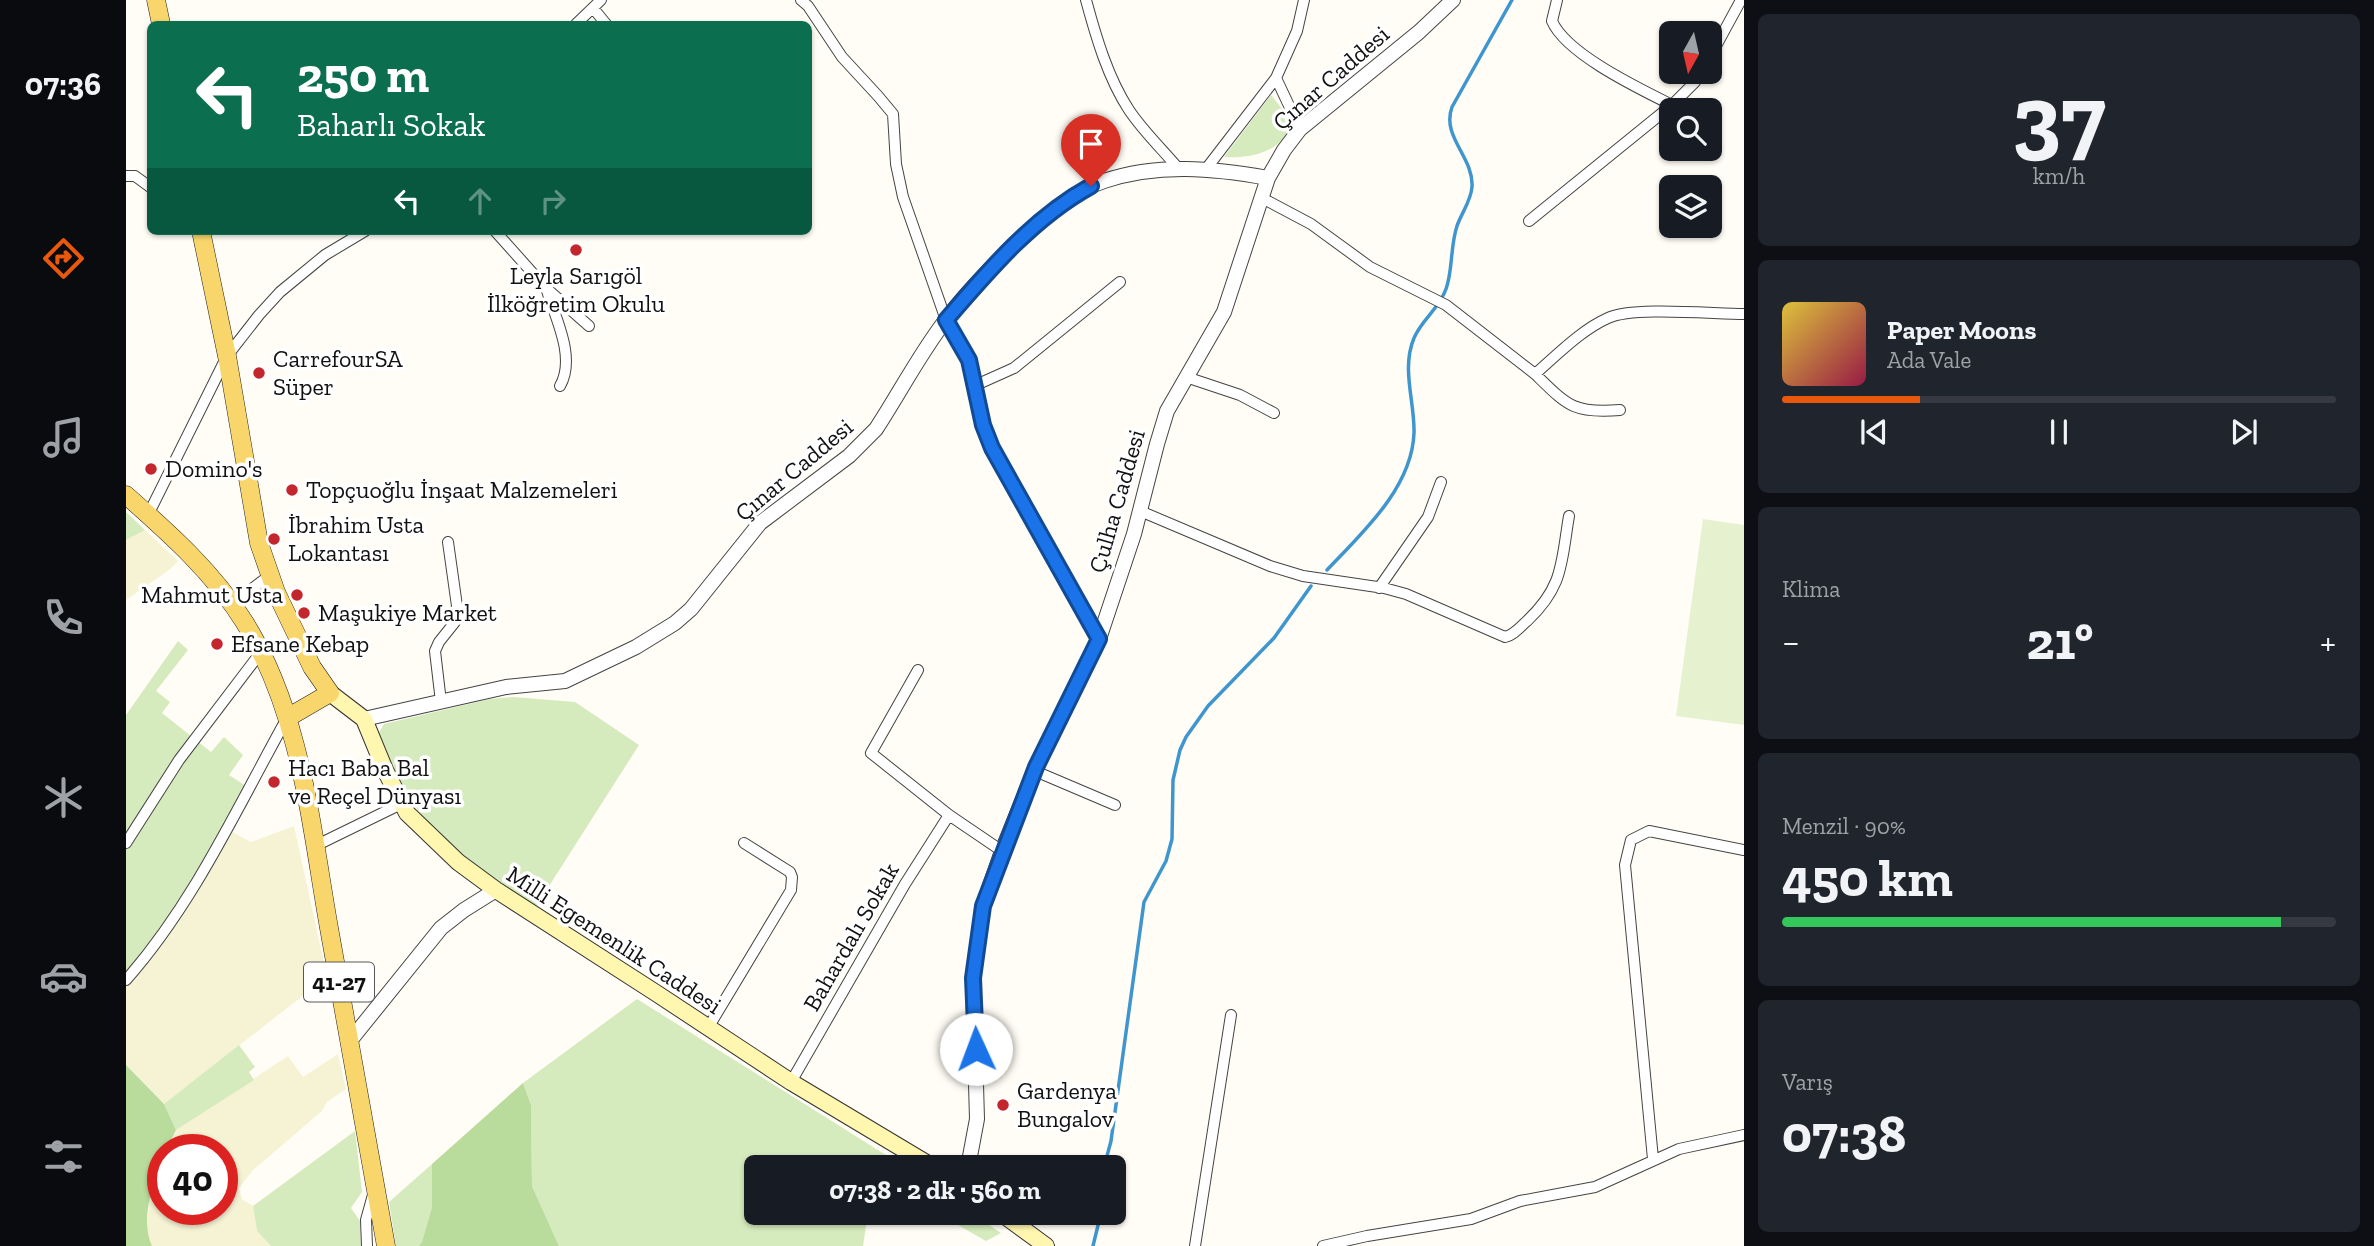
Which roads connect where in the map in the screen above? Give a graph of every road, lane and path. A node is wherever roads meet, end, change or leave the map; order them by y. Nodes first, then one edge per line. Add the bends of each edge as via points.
1 (156, 0) edge
2 (801, 0) edge
3 (1086, 0) edge
4 (1304, 0) edge
5 (1453, 0) edge
6 (1557, 0) edge
7 (1741, 0) edge
8 (597, 4) edge
9 (160, 21) edge
10 (579, 21) edge
11 (605, 21) edge
12 (1722, 35) edge
13 (1276, 78) junction
14 (1693, 84) edge
15 (1678, 98) edge
16 (1659, 99) edge
17 (1659, 115) edge
18 (1300, 130) junction
19 (1178, 168) junction
20 (1206, 169) junction
21 (126, 176) edge
22 (1268, 178) junction
23 (147, 185) edge
24 (1262, 198) junction
25 (1529, 221) dead end
26 (202, 235) edge
27 (358, 235) edge
28 (499, 235) edge
29 (1120, 282) dead end
30 (546, 288) junction
31 (1744, 314) edge
32 (946, 320) junction
33 (589, 326) dead end
34 (227, 356) junction
35 (1535, 374) junction
36 (1186, 377) junction
37 (976, 385) junction
38 (560, 386) dead end
39 (1620, 410) dead end
40 (1274, 413) dead end
41 (1441, 482) dead end
42 (126, 495) edge
43 (1140, 511) junction
44 (148, 515) junction
45 (1569, 516) dead end
46 (448, 542) dead end
47 (269, 576) junction
48 (1380, 587) junction
49 (232, 604) junction
50 (1099, 639) junction
51 (261, 652) junction
52 (918, 670) dead end
53 (330, 693) junction
54 (441, 702) junction
55 (287, 718) junction
56 (364, 719) junction
57 (1035, 771) junction
58 (401, 804) junction
59 (1115, 805) dead end
60 (949, 815) junction
61 (126, 843) edge
62 (744, 843) dead end
63 (315, 846) junction
64 (1002, 851) junction
65 (1744, 851) edge
66 (496, 890) junction
67 (126, 980) edge
68 (1230, 1015) dead end
69 (708, 1028) junction
70 (349, 1042) junction
71 (791, 1082) junction
72 (1744, 1135) edge
73 (913, 1155) edge
74 (971, 1155) edge
75 (1653, 1159) junction
76 (375, 1187) junction
77 (1017, 1225) edge
78 (367, 1246) edge
79 (386, 1246) edge
80 (1046, 1246) edge
81 (1195, 1246) edge
82 (1323, 1246) edge

1 - 9 main road
2 - 32 street via 842,57 893,114 903,197
3 - 19 street via 1121,96
4 - 13 street via 1297,30
5 - 18 street, Çınar Caddesi
6 - 16 street via 1552,21 1562,37 1604,70
7 - 12 street
8 - 10 street
8 - 11 street
13 - 18 street
13 - 20 street
14 - 15 street
17 - 25 street
18 - 22 street, Çınar Caddesi
19 - 20 street, Çınar Caddesi
19 - 32 street, Çınar Caddesi via 1123,175 1066,201 1011,248
20 - 22 street, Çınar Caddesi
21 - 23 street
22 - 24 street, Çulha Caddesi
24 - 35 street via 1311,224 1370,267 1446,305
24 - 36 street, Çulha Caddesi via 1224,312
26 - 34 main road
27 - 34 street via 281,292
28 - 30 street
29 - 37 street via 1014,368
30 - 33 street
30 - 38 street via 567,363
31 - 35 street via 1617,314 1582,335
32 - 37 street via 965,350
32 - 54 street, Çınar Caddesi via 866,441 760,523 702,598 675,623 565,681 506,687
34 - 44 street
34 - 47 main road via 251,506
35 - 39 street via 1572,407
36 - 40 street via 1240,395
36 - 43 street, Çulha Caddesi via 1161,426
37 - 50 street via 992,448
41 - 48 street via 1428,517
42 - 44 main road, 41-27
43 - 48 street via 1270,566 1303,576
43 - 50 street, Çulha Caddesi
44 - 49 main road, 41-27 via 185,549
45 - 48 street via 1555,588 1511,635
46 - 54 street via 457,606 455,622 435,651
47 - 49 street
47 - 53 main road via 312,667
49 - 51 main road, 41-27
50 - 57 street, Çulha Caddesi
51 - 55 main road, 41-27
51 - 61 street via 179,760
52 - 60 street via 872,753
53 - 55 main road
53 - 56 main road, Milli Egemenlik Caddesi
54 - 56 street, Çınar Caddesi
55 - 63 main road, 41-27
55 - 67 street via 186,901
56 - 58 main road, Milli Egemenlik Caddesi
57 - 59 street
57 - 64 street, Çulha Caddesi
58 - 63 street
58 - 66 main road, Milli Egemenlik Caddesi via 434,841
60 - 64 street
60 - 71 street, Bahardalı Sokak
62 - 69 street via 790,872 792,883
63 - 70 main road, 41-27
64 - 74 street, Çulha Caddesi via 983,906 973,978 978,1110
65 - 75 street via 1649,831 1631,840 1625,865
66 - 69 main road, Milli Egemenlik Caddesi
66 - 70 street via 441,928
68 - 81 street
69 - 71 main road, Milli Egemenlik Caddesi
70 - 76 main road, 41-27
71 - 73 main road, Milli Egemenlik Caddesi
72 - 75 street
75 - 82 street via 1595,1186 1520,1201 1471,1219
76 - 78 street via 366,1220
76 - 79 main road, 41-27
77 - 80 main road

